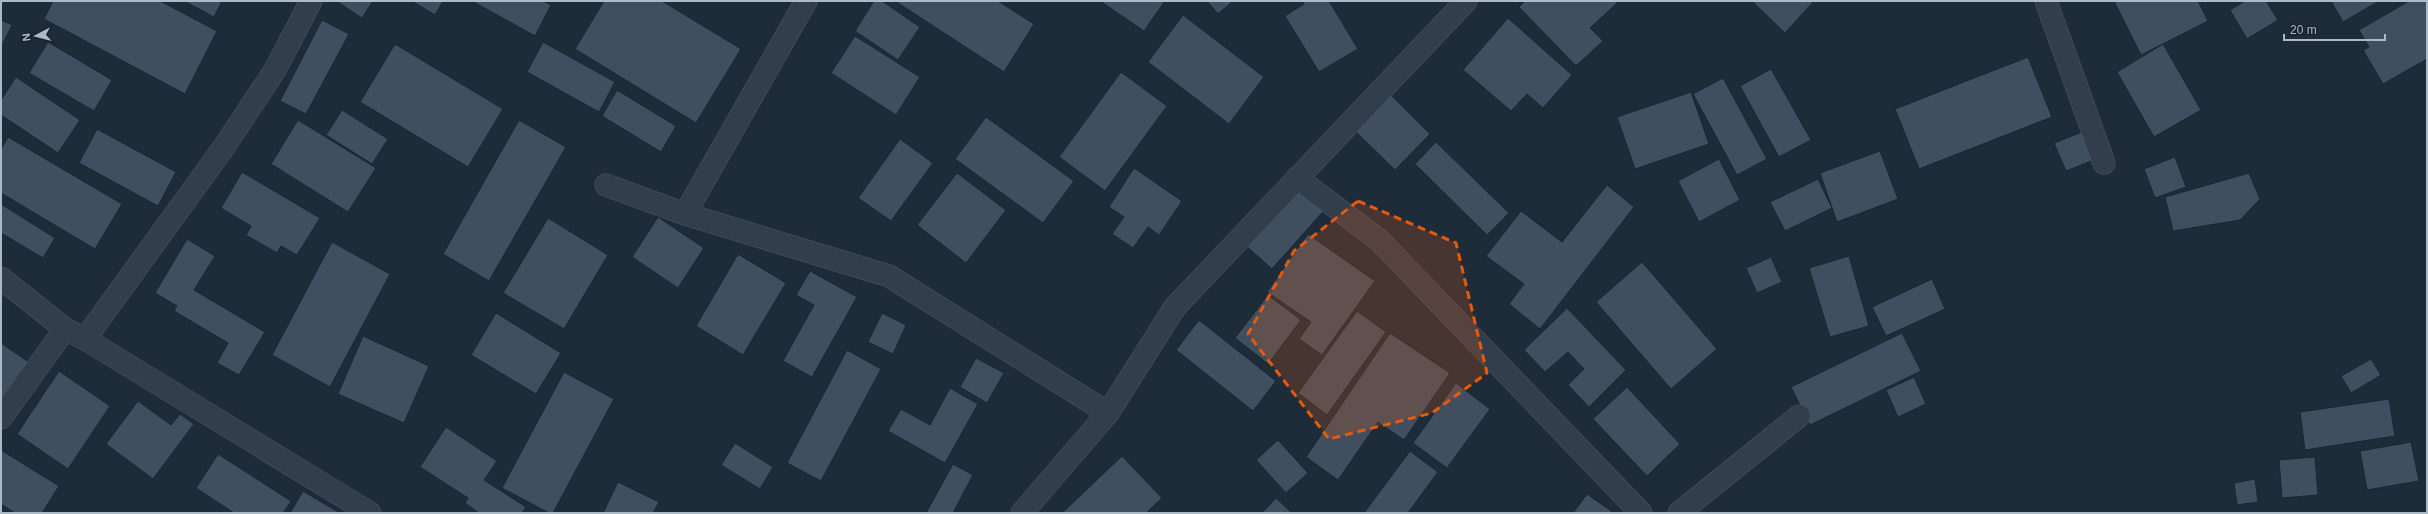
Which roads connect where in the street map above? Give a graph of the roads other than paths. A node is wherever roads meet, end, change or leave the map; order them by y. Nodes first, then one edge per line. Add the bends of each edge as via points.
1 (312, 1) edge
2 (806, 1) edge
3 (1466, 1) edge
4 (2046, 1) edge
5 (2104, 163) dead end
6 (1297, 178) junction
7 (606, 185) dead end
8 (686, 214) junction
9 (1, 278) edge
10 (65, 329) junction
11 (84, 338) junction
12 (1108, 413) junction
13 (1799, 416) dead end
14 (1, 418) edge
15 (370, 513) edge
16 (1022, 513) edge
17 (1641, 513) edge
18 (1679, 513) edge

1 - 11 street via 275,70 224,147
2 - 8 street
3 - 6 street
4 - 5 street
6 - 12 street via 1175,307
6 - 17 street via 1379,240
7 - 8 street
8 - 12 street via 889,276
9 - 10 street
10 - 11 street
10 - 14 street
11 - 15 street
12 - 16 street
13 - 18 street

